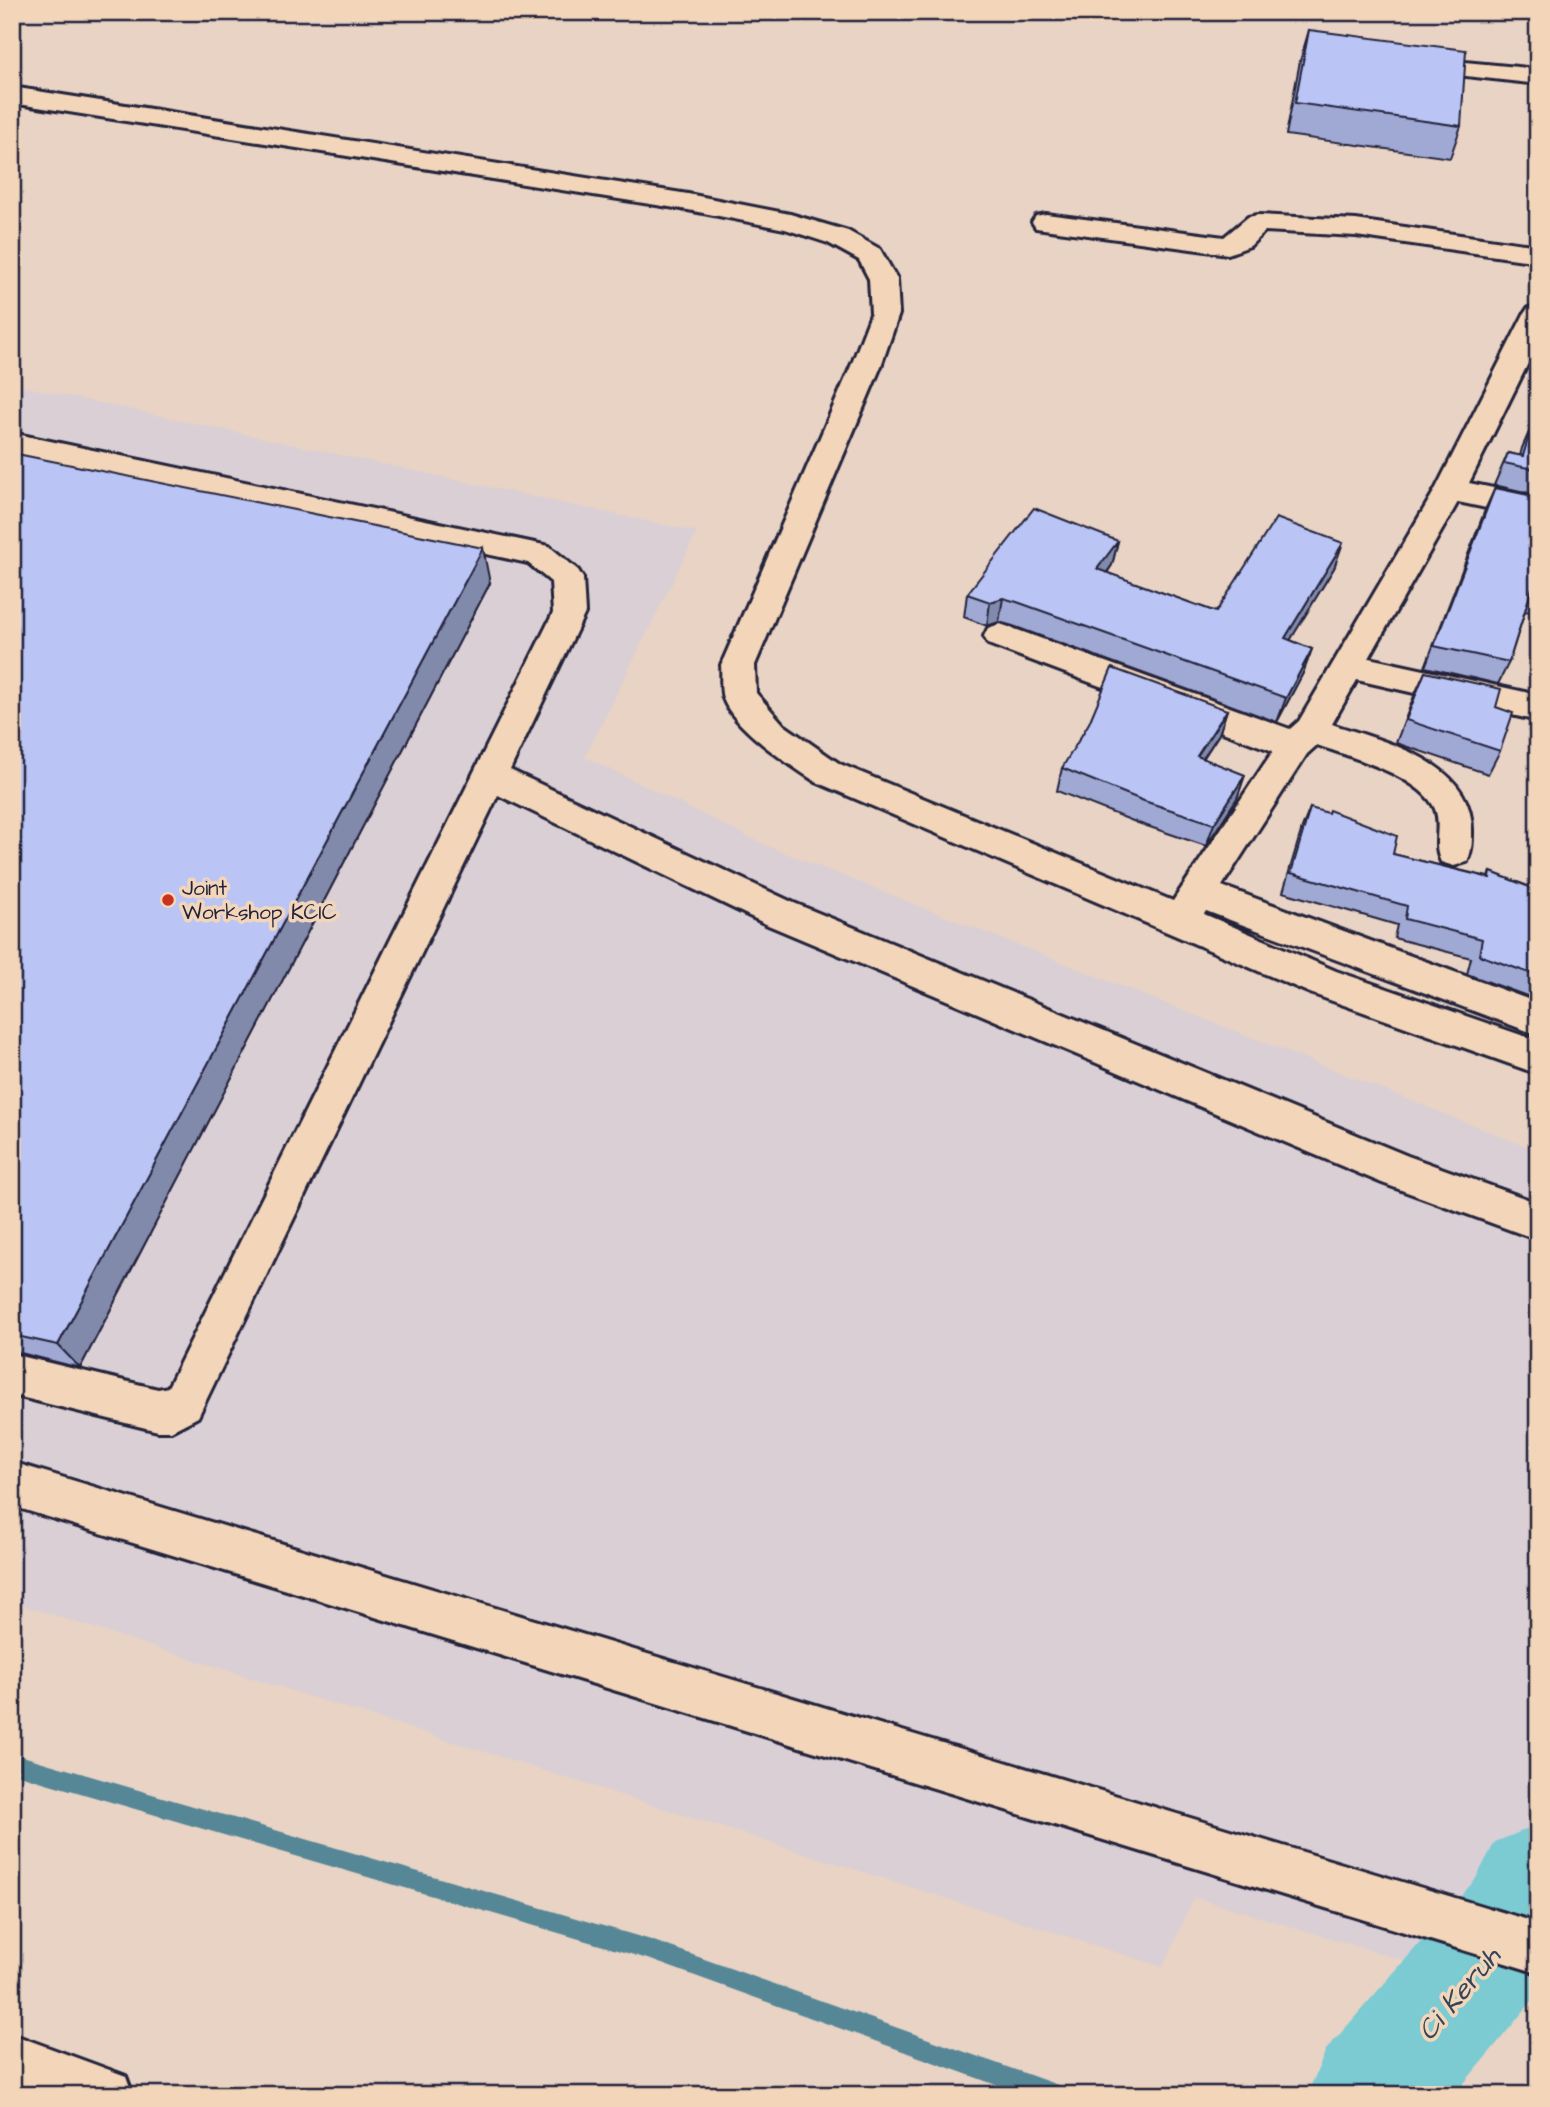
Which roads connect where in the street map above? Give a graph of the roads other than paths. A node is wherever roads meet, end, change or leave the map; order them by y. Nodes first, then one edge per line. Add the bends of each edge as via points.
1 (1392, 62) edge
2 (1538, 77) edge
3 (12, 96) edge
4 (1046, 222) dead end
5 (1538, 254) edge
6 (1538, 314) edge
7 (12, 443) edge
8 (1450, 489) junction
9 (1538, 508) edge
10 (1000, 636) dead end
11 (1348, 666) junction
12 (1538, 709) edge
13 (1303, 737) junction
14 (490, 776) junction
15 (1454, 852) dead end
16 (1189, 906) junction
17 (1538, 1019) edge
18 (1538, 1058) edge
19 (1538, 1222) edge
20 (12, 1374) edge
21 (12, 1483) edge
22 (1538, 1948) edge
23 (12, 2060) edge
24 (107, 2095) edge

1 - 2 street
3 - 16 street via 688,202 790,222 838,237 870,255 883,279 885,314 738,665 739,697 772,734 828,773
4 - 5 street via 1228,246 1258,223 1307,223
6 - 8 street
7 - 14 street via 538,554 566,578 569,613
8 - 9 street
8 - 11 street
10 - 13 street
11 - 12 street
11 - 13 street
13 - 15 street via 1380,755 1433,781 1450,801
13 - 16 street
14 - 19 street via 781,914 1396,1170
14 - 20 street via 183,1402 171,1410 158,1410
16 - 17 street
16 - 18 street via 1323,982
21 - 22 street
23 - 24 street

